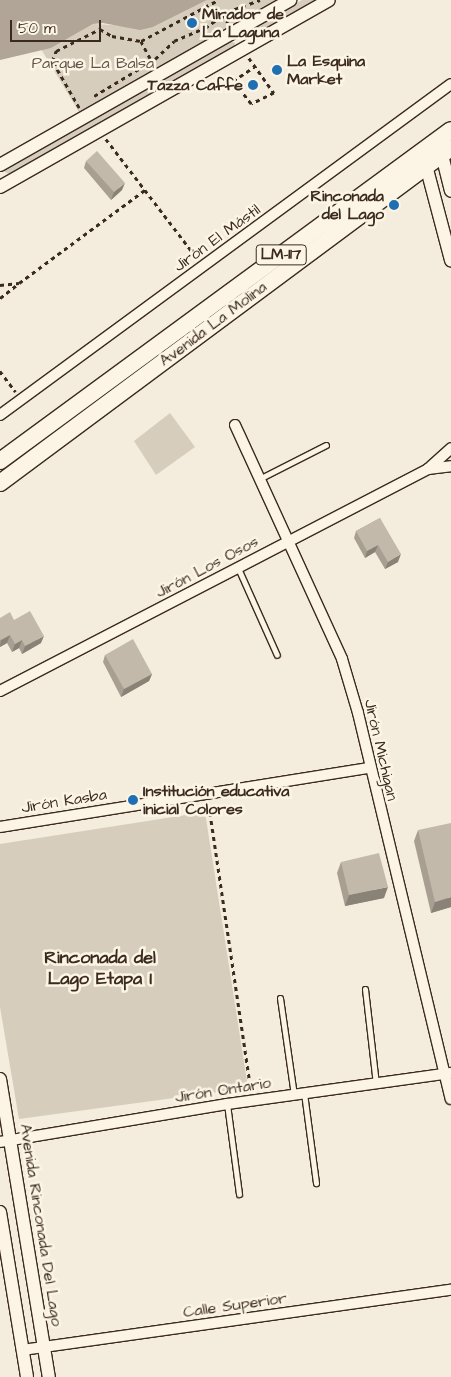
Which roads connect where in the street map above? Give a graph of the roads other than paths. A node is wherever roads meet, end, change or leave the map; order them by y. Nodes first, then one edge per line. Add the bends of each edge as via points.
1 (290, 0) edge
2 (330, 0) edge
3 (451, 84) edge
4 (446, 143) edge
5 (424, 158) junction
6 (0, 165) edge
7 (0, 172) edge
8 (3, 185) edge
9 (451, 191) edge
10 (451, 260) edge
11 (196, 337) junction
12 (111, 379) junction
13 (0, 415) edge
14 (235, 426) dead end
15 (326, 446) dead end
16 (451, 448) edge
17 (0, 460) edge
18 (451, 466) edge
19 (428, 469) junction
20 (259, 479) junction
21 (0, 483) edge
22 (288, 542) junction
23 (238, 568) junction
24 (277, 655) dead end
25 (0, 691) edge
26 (370, 768) junction
27 (0, 827) edge
28 (365, 989) dead end
29 (280, 998) dead end
30 (448, 1074) edge
31 (0, 1078) edge
32 (376, 1084) junction
33 (299, 1094) junction
34 (451, 1098) edge
35 (227, 1104) junction
36 (5, 1141) edge
37 (316, 1183) dead end
38 (239, 1194) dead end
39 (0, 1212) edge
40 (451, 1290) edge
41 (44, 1347) junction
42 (22, 1350) junction
43 (27, 1377) edge
44 (49, 1377) edge

1 - 6 street via 160,74 81,112
2 - 8 street
3 - 13 street, Jirón El Mástil
4 - 5 main road, Avenida La Molina / LM-117
4 - 9 street
5 - 10 street
5 - 11 main road, Avenida La Molina / LM-117
5 - 12 main road, Avenida La Molina / LM-117
7 - 8 street
11 - 12 main road
11 - 21 main road, Avenida La Molina / LM-117
12 - 17 main road, Avenida La Molina / LM-117
14 - 20 street, Jirón Michigan
15 - 20 lane
16 - 19 street, Jirón Los Osos
18 - 19 street, Jirón Los Osos
19 - 22 street, Jirón Los Osos
20 - 22 street, Jirón Michigan
22 - 23 street, Jirón Los Osos
22 - 26 street, Jirón Michigan via 342,659
23 - 24 lane
23 - 25 street, Jirón Los Osos
26 - 27 street, Jirón Kasba
26 - 30 street, Jirón Michigan
28 - 32 lane
29 - 33 lane
30 - 32 street, Jirón Ontario
30 - 34 street, Jirón Michigan
31 - 36 street, Avenida Rinconada Del Lago
32 - 33 street, Jirón Ontario
33 - 35 street, Jirón Ontario
33 - 37 lane
35 - 36 street, Jirón Ontario
35 - 38 lane
36 - 41 street, Avenida Rinconada Del Lago
39 - 42 street
40 - 41 street, Calle Superior
41 - 42 street, Calle Superior
41 - 44 street, Avenida Rinconada Del Lago
42 - 43 street

